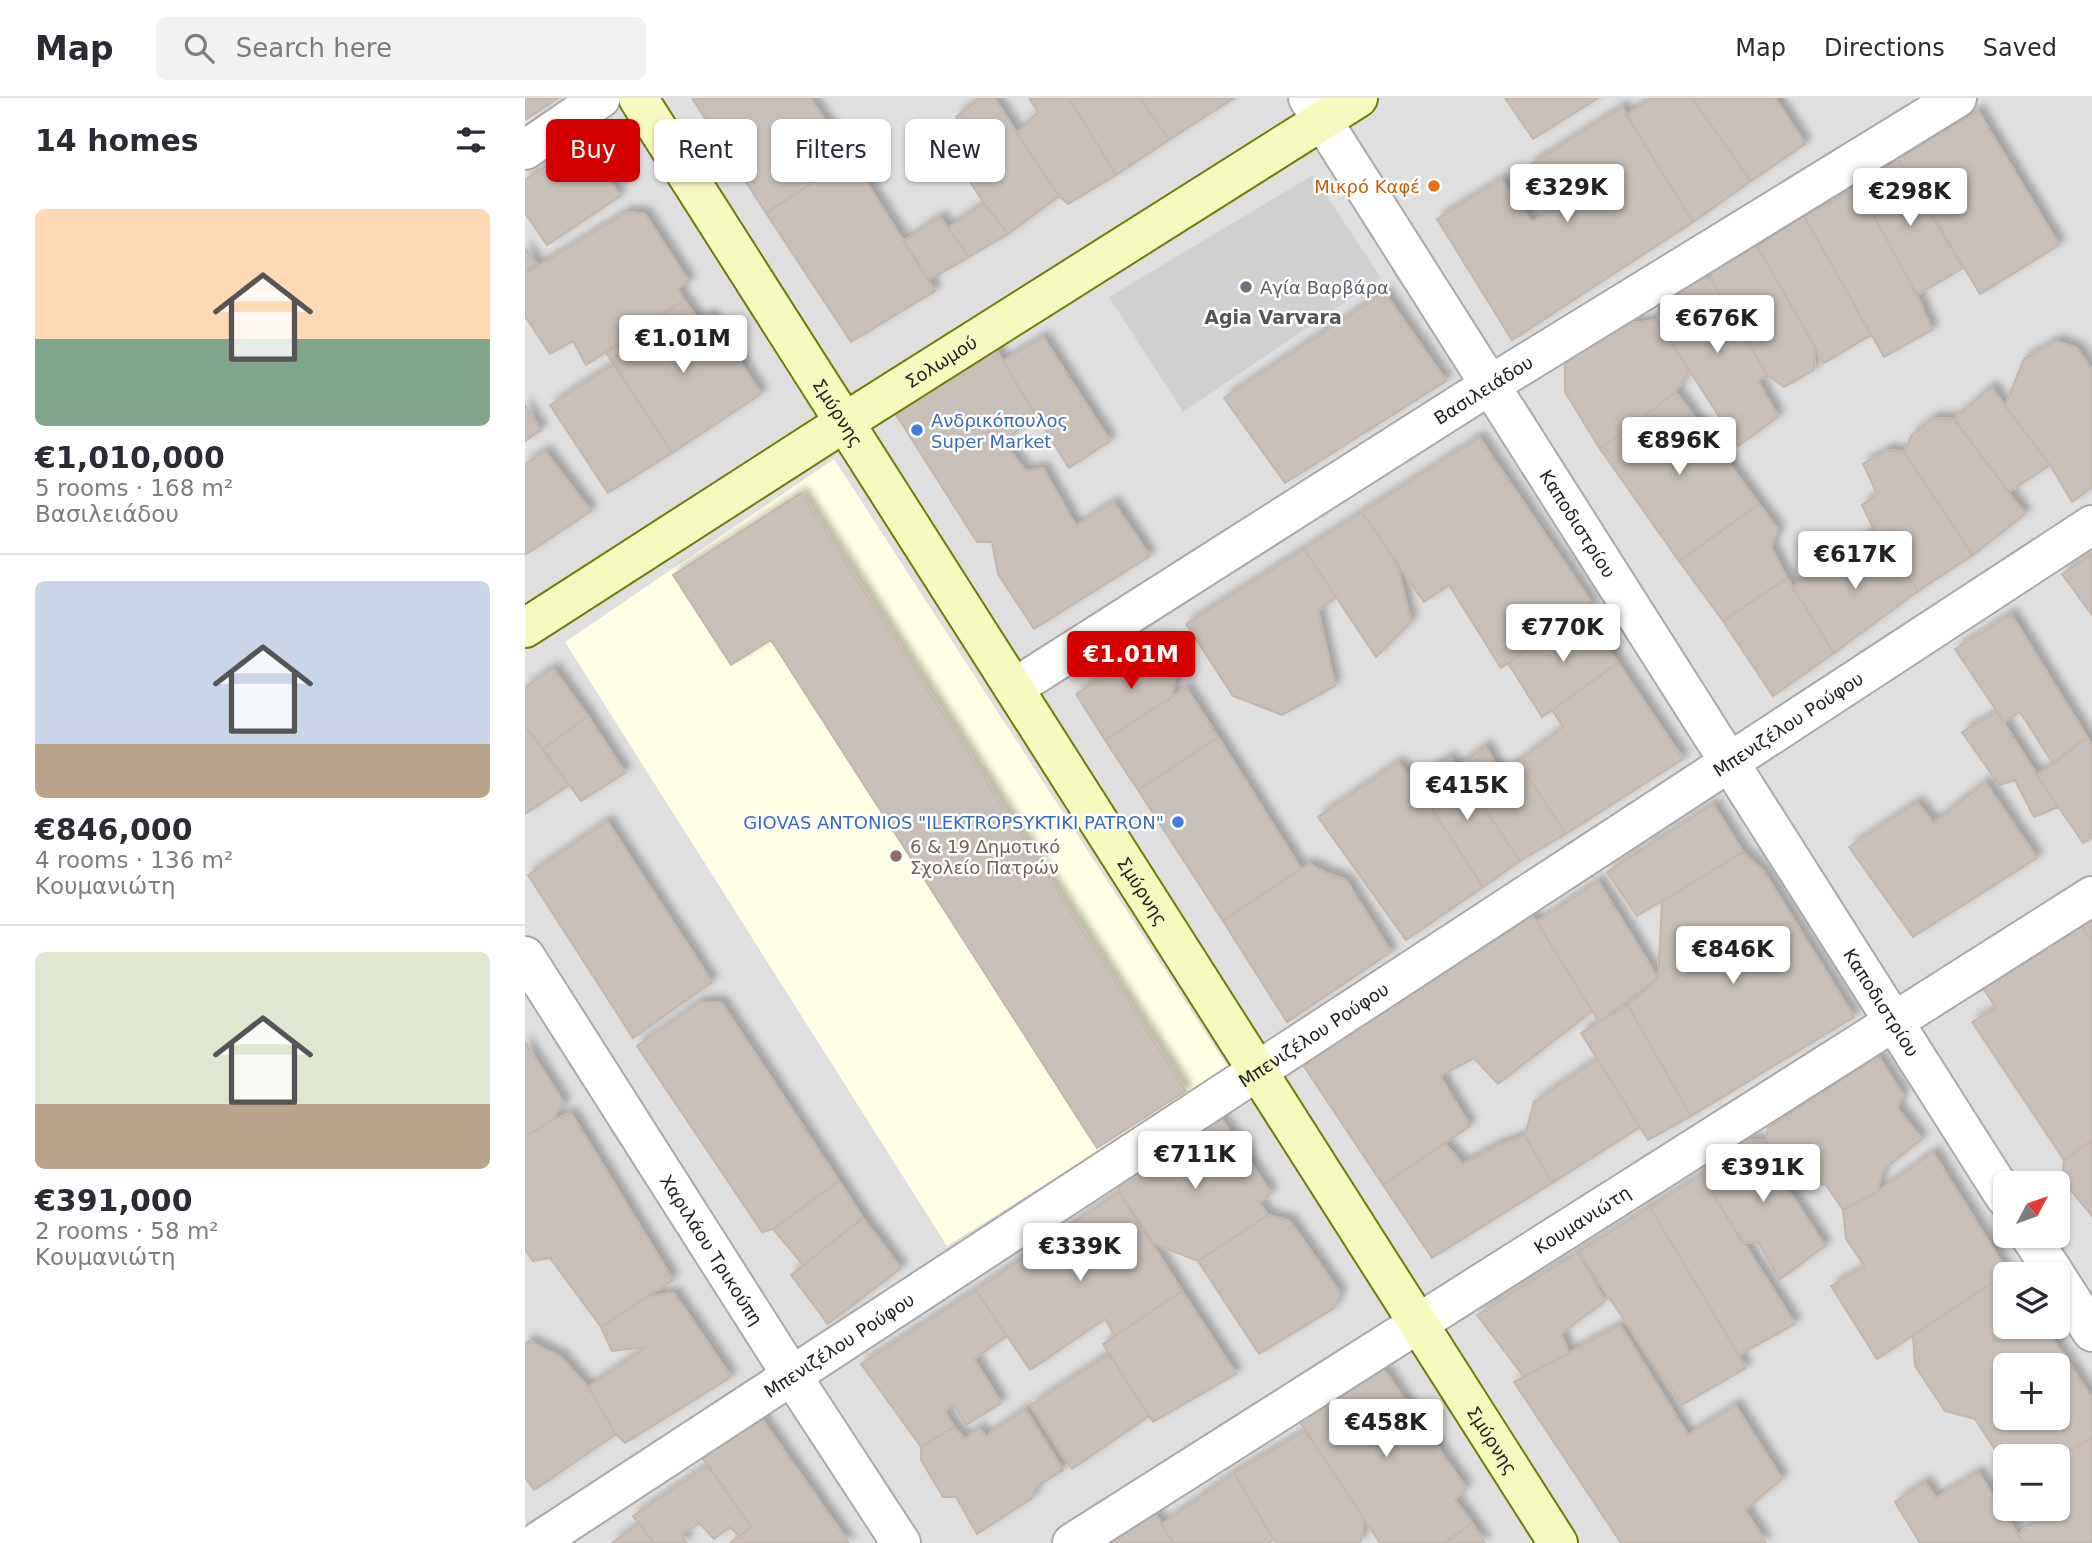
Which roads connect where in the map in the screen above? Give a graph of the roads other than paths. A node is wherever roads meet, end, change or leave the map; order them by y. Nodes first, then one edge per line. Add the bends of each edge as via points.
1 (601, 98) edge
2 (638, 98) edge
3 (1359, 98) edge
4 (1957, 98) edge
5 (1315, 109) edge
6 (525, 150) edge
7 (1490, 385) junction
8 (845, 422) junction
9 (2092, 525) edge
10 (525, 628) edge
11 (1014, 688) junction
12 (1730, 762) junction
13 (2092, 896) edge
14 (525, 956) edge
15 (1894, 1021) junction
16 (1258, 1071) junction
17 (1993, 1178) edge
18 (2070, 1298) edge
19 (1418, 1323) junction
20 (2092, 1332) edge
21 (792, 1376) junction
22 (536, 1543) edge
23 (901, 1543) edge
24 (1072, 1543) edge
25 (1558, 1543) edge

1 - 6 street
2 - 8 main road, Σμύρνης
3 - 5 main road, Σολωμού
4 - 7 street, Βασιλειάδου
5 - 7 street, Καποδιστρίου
5 - 8 main road, Σολωμού
7 - 11 street, Βασιλειάδου
7 - 12 street, Καποδιστρίου
8 - 10 main road, Σολωμού
8 - 11 main road, Σμύρνης
9 - 12 street, Μπενιζέλου Ρούφου
11 - 16 main road, Σμύρνης
12 - 15 street, Καποδιστρίου
12 - 16 street, Μπενιζέλου Ρούφου
13 - 15 street, Κουμανιώτη
14 - 21 street, Χαριλάου Τρικούπη
15 - 17 street, Καποδιστρίου
15 - 19 street, Κουμανιώτη
16 - 19 main road, Σμύρνης
16 - 21 street, Μπενιζέλου Ρούφου
18 - 20 street
19 - 24 street, Κουμανιώτη
19 - 25 main road, Σμύρνης
21 - 22 street, Μπενιζέλου Ρούφου
21 - 23 street, Χαριλάου Τρικούπη

